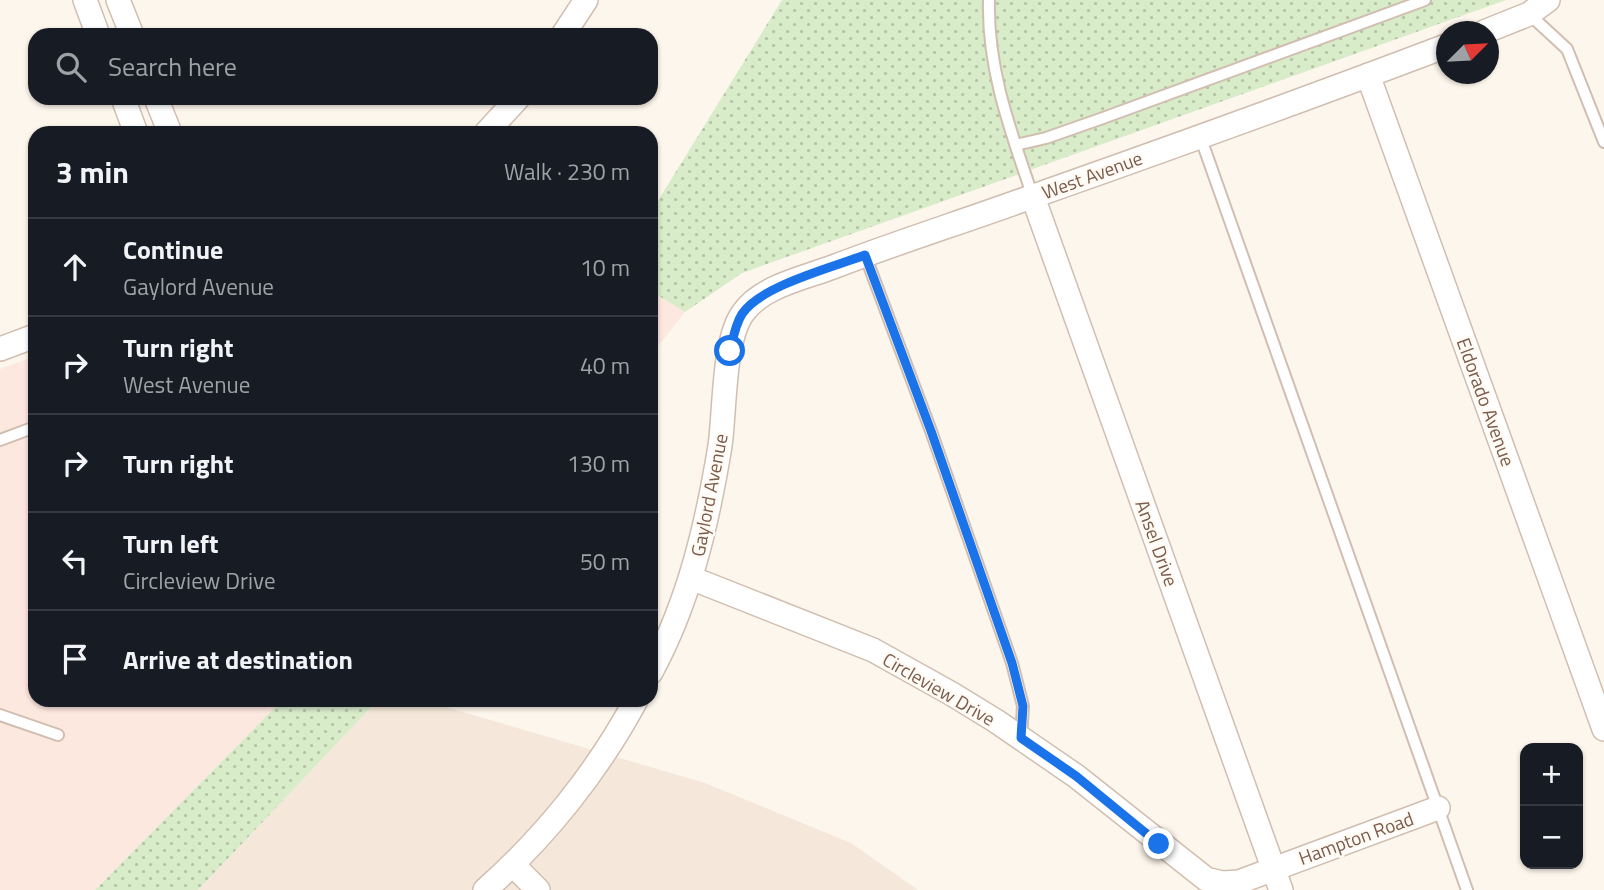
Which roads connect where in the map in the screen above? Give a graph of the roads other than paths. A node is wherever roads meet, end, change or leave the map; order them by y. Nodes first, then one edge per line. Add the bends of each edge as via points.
1 (85, 0) edge
2 (118, 0) edge
3 (586, 0) edge
4 (989, 0) edge
5 (1425, 0) edge
6 (1548, 0) edge
7 (1529, 14) junction
8 (1499, 26) edge
9 (95, 28) edge
10 (129, 28) edge
11 (567, 28) edge
12 (1436, 50) edge
13 (1368, 75) junction
14 (126, 105) edge
15 (159, 105) edge
16 (512, 105) edge
17 (133, 126) edge
18 (167, 126) edge
19 (492, 126) edge
20 (1200, 136) junction
21 (1604, 142) edge
22 (1016, 145) junction
23 (1033, 197) junction
24 (865, 255) junction
25 (743, 312) joint
26 (28, 339) edge
27 (0, 349) edge
28 (28, 430) edge
29 (0, 440) edge
30 (691, 578) junction
31 (658, 658) edge
32 (632, 707) edge
33 (0, 715) edge
34 (1604, 729) edge
35 (58, 735) dead end
36 (1021, 738) junction
37 (1438, 808) junction
38 (513, 865) junction
39 (1273, 868) junction
40 (485, 890) edge
41 (538, 890) edge
42 (1281, 890) edge
43 (1467, 890) edge

1 - 9 street
2 - 10 street
3 - 11 street
4 - 22 lane via 995,75
5 - 22 lane via 1103,118
6 - 7 street
7 - 8 street
7 - 21 lane via 1567,49
12 - 13 street, West Avenue
13 - 20 street, West Avenue
13 - 34 street, Eldorado Avenue
14 - 17 street
15 - 18 street
16 - 19 street
20 - 23 street, West Avenue
20 - 37 lane
22 - 23 lane
23 - 24 street, West Avenue
23 - 39 street, Ansel Drive
24 - 25 street, West Avenue via 776,288
24 - 36 lane via 1012,663 1023,706
25 - 30 street, Gaylord Avenue via 730,351 720,445
26 - 27 street
28 - 29 lane
30 - 31 street, Gaylord Avenue
30 - 36 street, Circleview Drive via 873,650
32 - 38 street via 595,766
33 - 35 lane
36 - 39 street, Circleview Drive via 1206,879 1239,882
37 - 39 street, Hampton Road
37 - 43 lane
38 - 40 street
38 - 41 street
39 - 42 street, Ansel Drive

